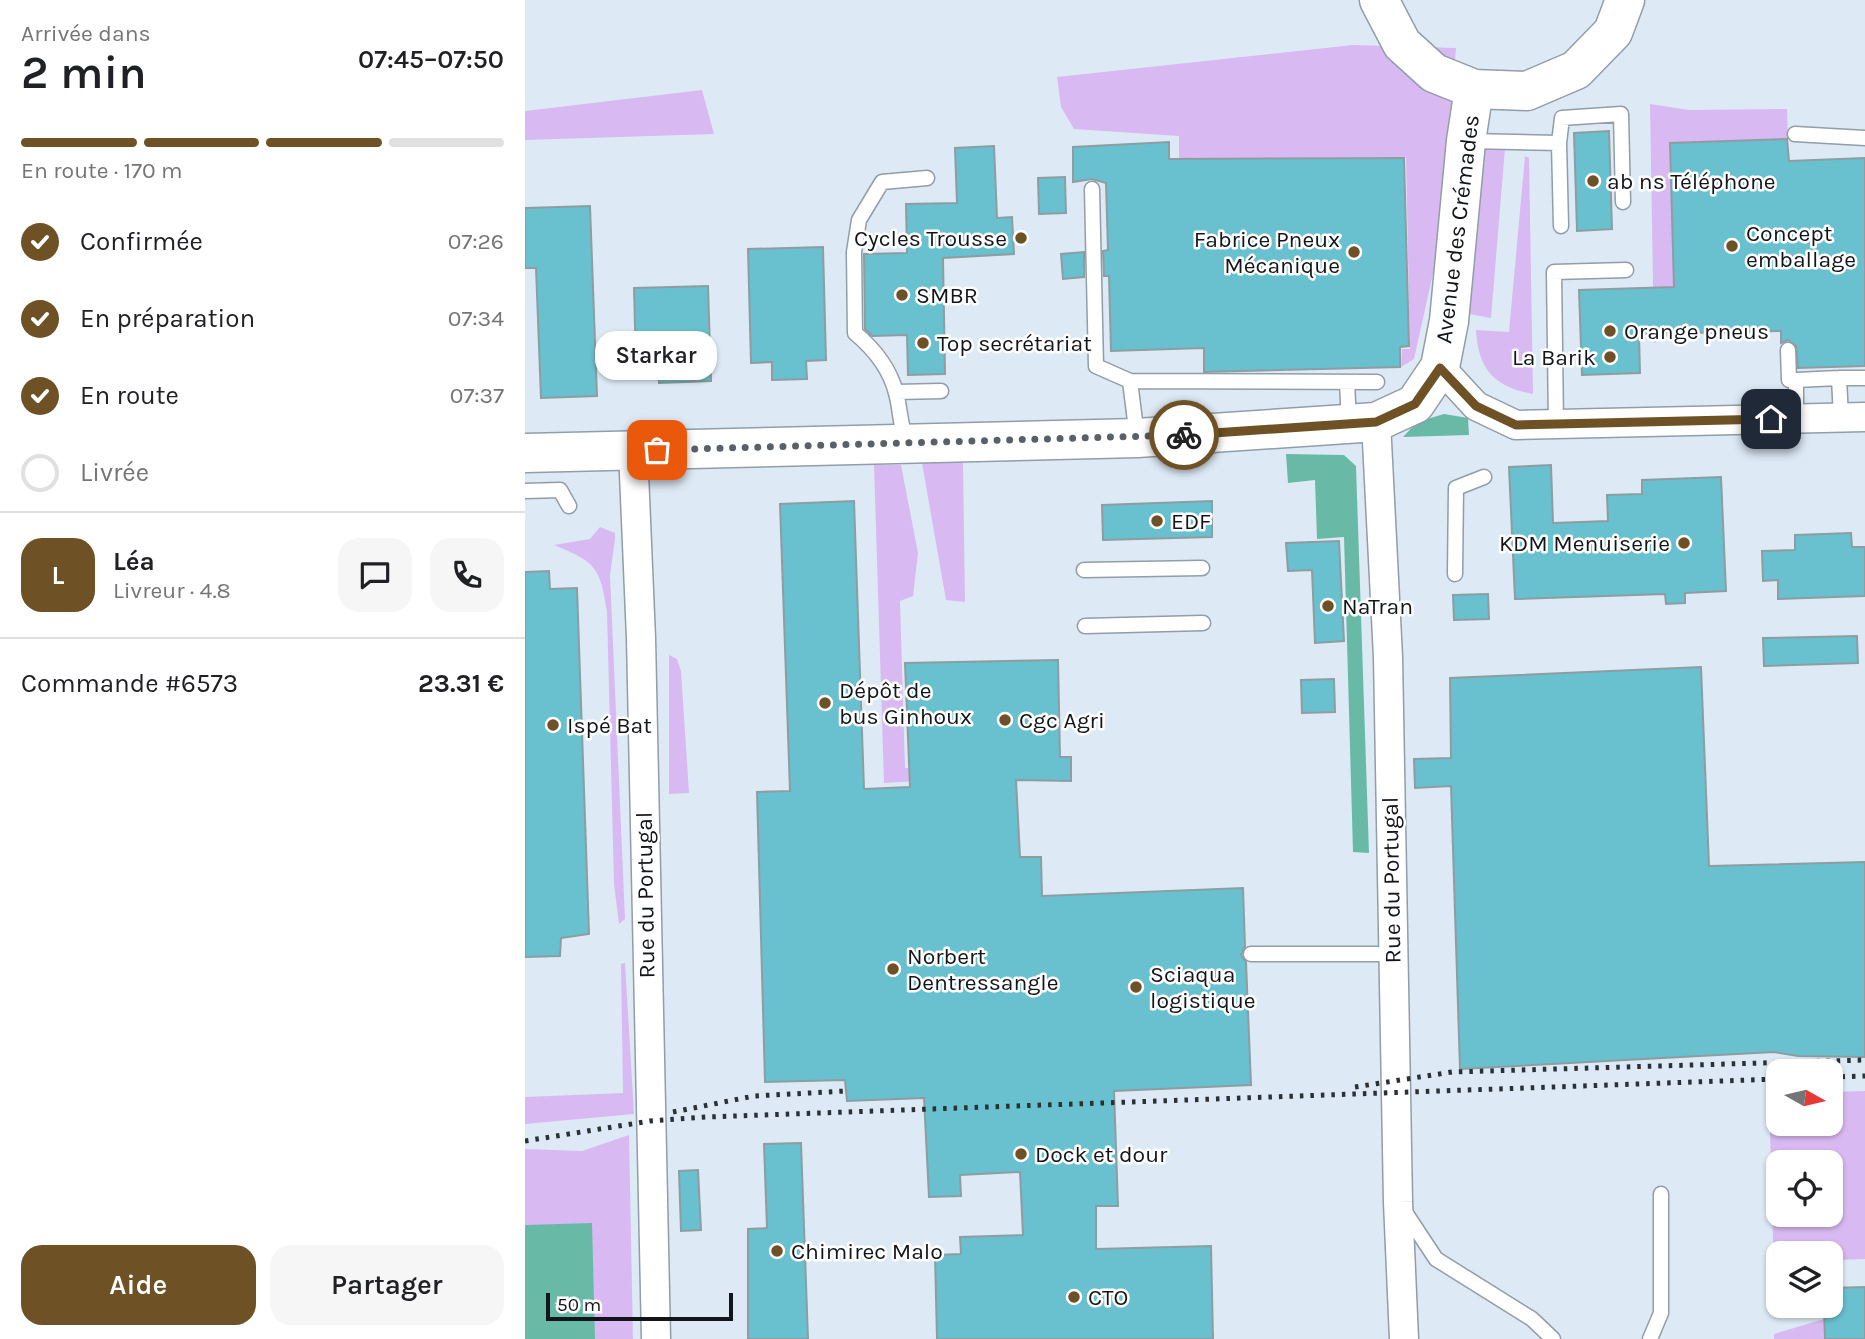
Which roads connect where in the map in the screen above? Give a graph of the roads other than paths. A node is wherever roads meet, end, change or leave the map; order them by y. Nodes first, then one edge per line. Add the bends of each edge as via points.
1 (1380, 0) edge
2 (1625, 0) edge
3 (1474, 89) junction
4 (1795, 134) dead end
5 (1865, 138) edge
6 (1466, 141) junction
7 (1559, 144) junction
8 (927, 178) dead end
9 (1091, 188) dead end
10 (1623, 202) dead end
11 (1561, 226) dead end
12 (1626, 270) dead end
13 (1788, 350) dead end
14 (1440, 368) junction
15 (1839, 378) junction
16 (1865, 378) edge
17 (1796, 380) junction
18 (1130, 381) junction
19 (1347, 382) junction
20 (1377, 382) dead end
21 (896, 391) junction
22 (941, 391) dead end
23 (1853, 417) edge
24 (1796, 418) junction
25 (1363, 423) junction
26 (1556, 425) junction
27 (1137, 438) junction
28 (908, 443) junction
29 (632, 450) junction
30 (525, 453) edge
31 (1484, 477) dead end
32 (525, 491) edge
33 (569, 506) dead end
34 (1202, 568) dead end
35 (1084, 569) dead end
36 (1455, 574) dead end
37 (1203, 623) dead end
38 (1085, 625) dead end
39 (1251, 954) dead end
40 (1393, 954) junction
41 (1661, 1194) dead end
42 (1398, 1202) junction
43 (656, 1339) edge
44 (1404, 1339) edge
45 (1553, 1339) edge
46 (1650, 1339) edge

1 - 3 street, Avenue des Crémades via 1402,44 1434,73
2 - 3 street, Avenue des Crémades via 1613,32 1576,70 1527,90
3 - 6 street, Avenue des Crémades
4 - 5 lane
6 - 7 lane
6 - 14 street, Avenue des Crémades via 1449,321
7 - 10 lane via 1562,118 1621,114
7 - 11 lane
8 - 21 lane via 883,181 859,220 854,252 855,333 876,351
9 - 18 lane via 1096,366
12 - 26 lane via 1554,272
13 - 17 lane via 1789,380
14 - 25 street via 1415,404
14 - 26 street via 1476,406 1516,425
15 - 16 lane
15 - 17 lane
15 - 23 lane
17 - 24 lane
18 - 19 lane
18 - 27 lane
19 - 20 lane
19 - 25 lane
21 - 22 lane
21 - 28 lane via 899,424
23 - 24 street
24 - 26 street
25 - 27 street
25 - 40 street, Rue du Portugal via 1388,657
27 - 28 street
28 - 29 street
29 - 30 street
29 - 43 street, Rue du Portugal
31 - 36 lane via 1456,488
32 - 33 lane via 560,490
34 - 35 lane
37 - 38 lane
39 - 40 lane
40 - 42 street, Rue du Portugal
41 - 46 lane via 1661,1313
42 - 44 street, Rue du Portugal
42 - 45 lane via 1436,1259 1532,1320

